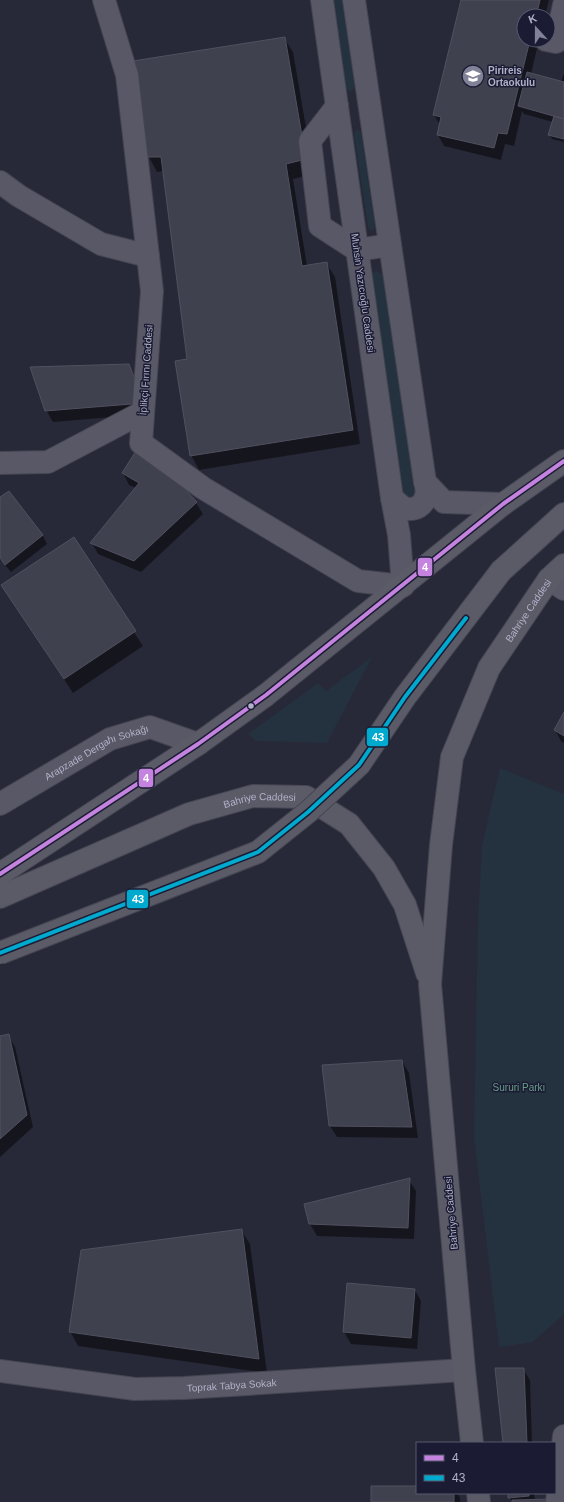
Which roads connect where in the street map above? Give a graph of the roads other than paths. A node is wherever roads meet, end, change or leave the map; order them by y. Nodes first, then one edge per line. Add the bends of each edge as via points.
1 (104, 0) edge
2 (322, 0) edge
3 (354, 0) edge
4 (564, 5) edge
5 (556, 42) edge
6 (369, 105) junction
7 (337, 106) junction
8 (0, 182) edge
9 (390, 245) junction
10 (357, 250) junction
11 (148, 256) junction
12 (143, 412) junction
13 (564, 461) edge
14 (0, 464) edge
15 (425, 482) junction
16 (392, 498) junction
17 (503, 504) junction
18 (564, 514) edge
19 (559, 578) edge
20 (403, 586) junction
21 (198, 744) junction
22 (0, 804) edge
23 (0, 874) edge
24 (0, 897) edge
25 (0, 953) edge
26 (430, 984) junction
27 (464, 1370) junction
28 (0, 1371) edge
29 (564, 1436) edge
30 (472, 1442) edge
31 (557, 1502) edge

1 - 11 street, İplikçi Fırını Caddesi via 128,75
2 - 7 street, Muhsin Yazıcıoğlu Caddesi
3 - 6 street
4 - 5 street
6 - 7 street
6 - 9 street
7 - 10 street, Muhsin Yazıcıoğlu Caddesi
7 - 10 street via 310,141 320,226
8 - 11 street via 101,244
9 - 10 street
9 - 15 street
10 - 16 street, Muhsin Yazıcıoğlu Caddesi
11 - 12 street, İplikçi Fırını Caddesi via 152,291
12 - 14 street via 48,462
12 - 20 street, İplikçi Fırını Caddesi via 141,443 203,488 358,581
13 - 17 main road
15 - 16 street via 428,489 423,504 408,509
15 - 17 street via 444,502
16 - 20 street, Muhsin Yazıcıoğlu Caddesi via 399,535
17 - 20 main road
18 - 25 main road, bridge via 501,571 406,697 359,765 308,812 258,852
19 - 26 main road, Bahriye Caddesi via 489,668 452,757 441,845
20 - 21 main road via 266,695
21 - 22 street, Arapzade Dergahı Sokağı via 150,727 110,739
21 - 23 main road
24 - 26 main road, Bahriye Caddesi via 189,814 253,796 306,797 349,824 384,868 405,905
26 - 27 main road, Bahriye Caddesi
27 - 28 street, Toprak Tabya Sokak via 135,1389
27 - 30 main road, Bahriye Caddesi
29 - 31 street

